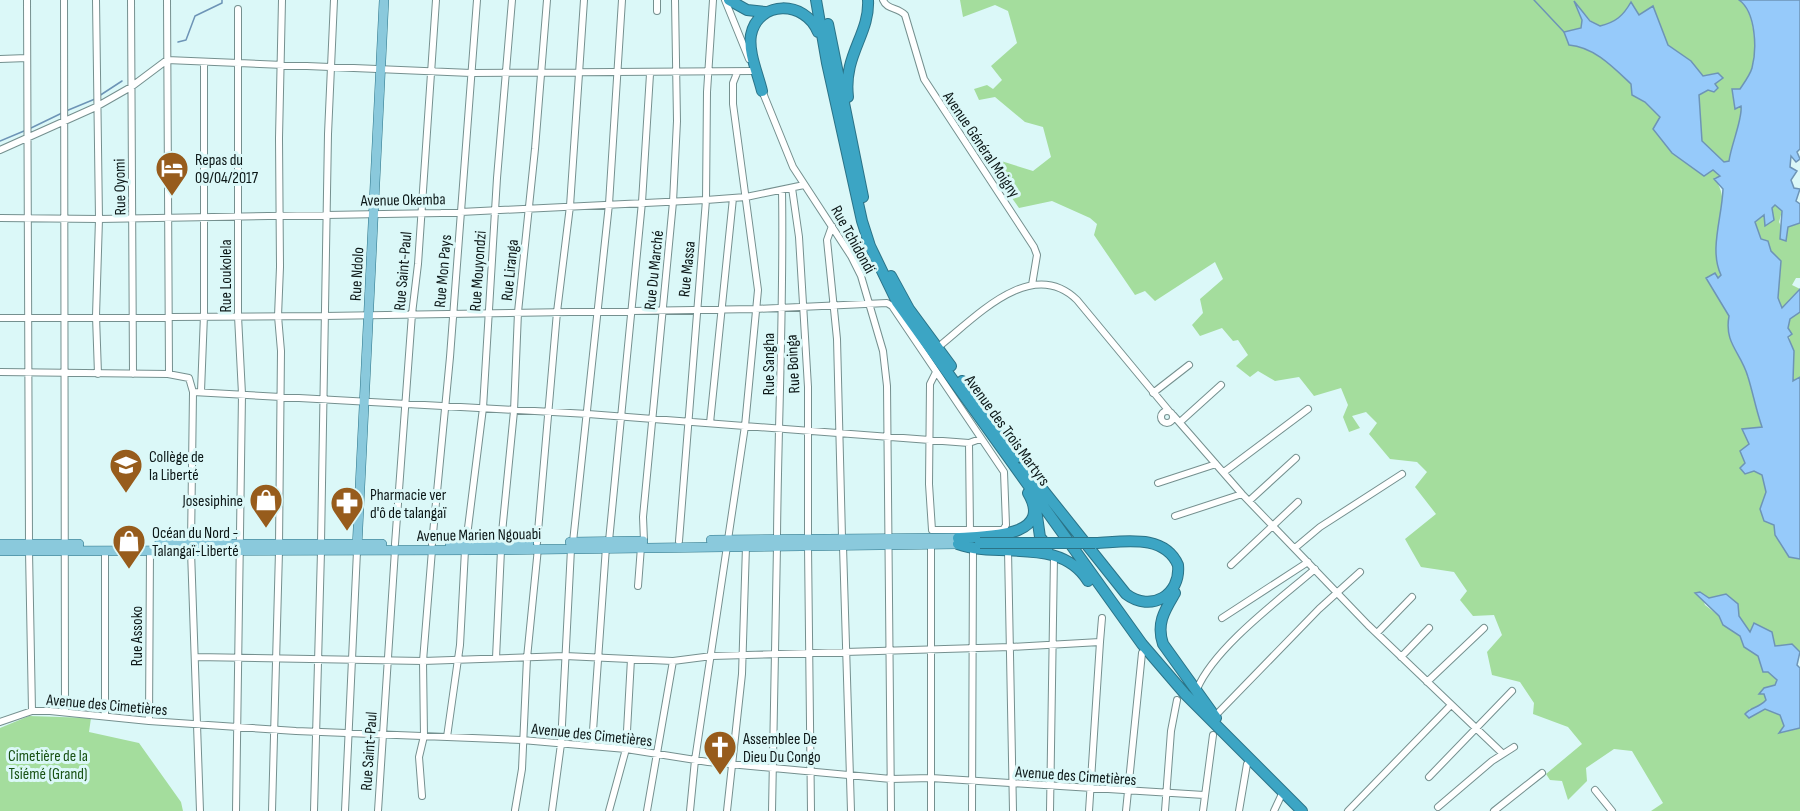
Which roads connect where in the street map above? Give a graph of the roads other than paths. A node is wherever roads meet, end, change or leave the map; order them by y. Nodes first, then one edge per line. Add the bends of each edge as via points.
1 (27, 0) edge
2 (64, 0) edge
3 (96, 0) edge
4 (131, 0) edge
5 (167, 0) edge
6 (282, 0) edge
7 (334, 0) edge
8 (384, 0) edge
9 (436, 0) edge
10 (477, 0) edge
11 (512, 0) edge
12 (547, 0) edge
13 (584, 0) edge
14 (622, 0) edge
15 (657, 0) edge
16 (675, 0) edge
17 (712, 0) edge
18 (727, 0) edge
19 (816, 0) edge
20 (823, 0) edge
21 (868, 0) edge
22 (883, 0) edge
23 (238, 9) dead end
24 (657, 11) dead end
25 (765, 12) junction
26 (27, 58) junction
27 (0, 59) edge
28 (167, 60) junction
29 (204, 63) junction
30 (827, 63) junction
31 (238, 65) junction
32 (279, 66) junction
33 (331, 69) junction
34 (381, 71) junction
35 (754, 71) junction
36 (430, 72) junction
37 (506, 73) junction
38 (708, 73) junction
39 (737, 73) junction
40 (471, 74) junction
41 (542, 74) junction
42 (618, 74) junction
43 (650, 74) junction
44 (677, 74) junction
45 (579, 75) junction
46 (131, 87) junction
47 (762, 91) junction
48 (96, 107) junction
49 (63, 120) junction
50 (27, 137) junction
51 (0, 150) edge
52 (854, 151) junction
53 (804, 184) junction
54 (792, 188) junction
55 (782, 190) junction
56 (746, 197) junction
57 (734, 198) junction
58 (706, 201) junction
59 (642, 202) junction
60 (673, 202) junction
61 (609, 204) junction
62 (570, 206) junction
63 (528, 208) junction
64 (460, 211) junction
65 (494, 211) junction
66 (374, 213) junction
67 (421, 213) junction
68 (328, 214) junction
69 (280, 216) junction
70 (205, 217) junction
71 (239, 217) junction
72 (0, 218) edge
73 (27, 218) junction
74 (133, 218) junction
75 (167, 218) junction
76 (64, 219) junction
77 (99, 219) junction
78 (832, 226) junction
79 (1032, 285) junction
80 (871, 305) junction
81 (835, 306) junction
82 (802, 307) junction
83 (696, 308) junction
84 (723, 308) junction
85 (780, 308) junction
86 (662, 309) junction
87 (755, 309) junction
88 (629, 310) junction
89 (597, 311) junction
90 (519, 312) junction
91 (557, 312) junction
92 (487, 313) junction
93 (369, 314) junction
94 (412, 314) junction
95 (452, 314) junction
96 (131, 315) junction
97 (204, 315) junction
98 (96, 316) junction
99 (167, 316) junction
100 (238, 316) junction
101 (278, 316) junction
102 (324, 316) junction
103 (62, 317) junction
104 (0, 318) edge
105 (27, 318) junction
106 (937, 348) junction
107 (1189, 365) dead end
108 (0, 372) edge
109 (936, 372) junction
110 (28, 374) junction
111 (63, 374) junction
112 (98, 374) junction
113 (133, 374) junction
114 (169, 374) junction
115 (1221, 385) dead end
116 (201, 391) junction
117 (193, 392) junction
118 (242, 394) junction
119 (281, 396) junction
120 (1155, 396) junction
121 (326, 398) junction
122 (365, 400) junction
123 (405, 403) junction
124 (445, 406) junction
125 (483, 408) junction
126 (1308, 409) dead end
127 (514, 411) junction
128 (977, 412) junction
129 (549, 413) junction
130 (588, 414) junction
131 (621, 417) junction
132 (654, 421) junction
133 (689, 422) junction
134 (1180, 422) junction
135 (710, 423) junction
136 (745, 426) junction
137 (781, 428) junction
138 (806, 430) junction
139 (839, 433) junction
140 (887, 437) junction
141 (980, 439) junction
142 (930, 440) junction
143 (969, 443) junction
144 (1296, 458) dead end
145 (1216, 464) junction
146 (1024, 466) junction
147 (1224, 472) junction
148 (1402, 474) dead end
149 (1158, 483) dead end
150 (1242, 494) junction
151 (1249, 501) junction
152 (1298, 502) dead end
153 (1034, 504) junction
154 (1174, 516) dead end
155 (1274, 527) junction
156 (970, 531) junction
157 (679, 541) junction
158 (958, 541) junction
159 (777, 542) junction
160 (808, 542) junction
161 (842, 542) junction
162 (888, 542) junction
163 (728, 543) junction
164 (0, 544) edge
165 (608, 544) junction
166 (642, 544) junction
167 (978, 544) junction
168 (538, 545) junction
169 (572, 545) junction
170 (931, 545) junction
171 (746, 546) junction
172 (29, 547) junction
173 (321, 547) junction
174 (357, 547) junction
175 (395, 547) junction
176 (432, 547) junction
177 (465, 547) junction
178 (501, 547) junction
179 (64, 548) junction
180 (191, 548) junction
181 (238, 548) junction
182 (279, 548) junction
183 (1295, 548) junction
184 (105, 550) junction
185 (150, 550) junction
186 (1008, 550) junction
187 (0, 551) edge
188 (1056, 557) junction
189 (1308, 562) junction
190 (1231, 565) dead end
191 (1315, 569) junction
192 (1360, 572) dead end
193 (638, 586) dead end
194 (1174, 591) junction
195 (1337, 592) junction
196 (1412, 597) dead end
197 (1102, 618) dead end
198 (1222, 618) dead end
199 (1430, 628) dead end
200 (1484, 628) dead end
201 (1377, 633) junction
202 (1100, 642) junction
203 (1054, 645) junction
204 (1011, 647) junction
205 (973, 648) junction
206 (932, 649) junction
207 (848, 652) junction
208 (890, 652) junction
209 (810, 653) junction
210 (1142, 653) junction
211 (774, 655) junction
212 (565, 656) junction
213 (712, 656) junction
214 (195, 657) junction
215 (238, 657) junction
216 (742, 657) junction
217 (1401, 657) junction
218 (277, 658) junction
219 (496, 658) junction
220 (527, 658) junction
221 (599, 658) junction
222 (631, 659) junction
223 (319, 660) junction
224 (352, 660) junction
225 (456, 660) junction
226 (388, 661) junction
227 (423, 661) junction
228 (673, 661) junction
229 (1427, 682) junction
230 (1197, 689) junction
231 (1512, 692) dead end
232 (1181, 697) junction
233 (1451, 705) junction
234 (32, 711) junction
235 (65, 712) junction
236 (105, 716) junction
237 (1215, 717) junction
238 (149, 721) junction
239 (0, 722) edge
240 (196, 725) junction
241 (237, 728) junction
242 (274, 729) junction
243 (1476, 729) junction
244 (315, 732) junction
245 (349, 734) junction
246 (384, 735) junction
247 (1213, 735) dead end
248 (424, 736) junction
249 (447, 737) junction
250 (522, 740) junction
251 (561, 744) junction
252 (592, 746) junction
253 (1514, 747) dead end
254 (626, 749) junction
255 (1503, 753) junction
256 (658, 754) junction
257 (695, 760) junction
258 (732, 764) junction
259 (1246, 764) dead end
260 (773, 768) junction
261 (810, 771) junction
262 (1542, 773) dead end
263 (849, 774) junction
264 (1428, 777) dead end
265 (891, 778) junction
266 (931, 778) junction
267 (972, 781) junction
268 (1012, 784) junction
269 (1050, 786) junction
270 (1090, 789) junction
271 (1595, 790) dead end
272 (1129, 791) junction
273 (1166, 795) junction
274 (1204, 795) junction
275 (422, 796) dead end
276 (1281, 796) dead end
277 (1438, 807) dead end
278 (515, 810) edge
279 (200, 811) edge
280 (236, 811) edge
281 (272, 811) edge
282 (314, 811) edge
283 (345, 811) edge
284 (378, 811) edge
285 (552, 811) edge
286 (609, 811) edge
287 (647, 811) edge
288 (690, 811) edge
289 (727, 811) edge
290 (772, 811) edge
291 (811, 811) edge
292 (851, 811) edge
293 (891, 811) edge
294 (932, 811) edge
295 (972, 811) edge
296 (1013, 811) edge
297 (1050, 811) edge
298 (1089, 811) edge
299 (1126, 811) edge
300 (1165, 811) edge
301 (1203, 811) edge
302 (1239, 811) edge
303 (1274, 811) edge
304 (1302, 811) edge
305 (1309, 811) edge
306 (1348, 811) edge
307 (1494, 811) edge
308 (1612, 811) edge

1 - 26 street
2 - 49 street
3 - 48 street
4 - 46 street, Rue Oyomi
5 - 28 street
6 - 32 street
7 - 33 street
8 - 34 main road, Rue Ndolo
9 - 36 street, Rue Saint-Paul
10 - 40 street, Rue Mon Pays
11 - 37 street, Rue Mouyondzi
12 - 41 street, Rue Liranga
13 - 45 street
14 - 42 street
15 - 24 street
16 - 44 street, Rue Du Marché
17 - 38 street, Rue Massa
18 - 25 highway via 747,10
18 - 35 street, Rue Tchidondi
19 - 30 highway, Avenue des Trois Martyrs
20 - 52 highway, Avenue des Trois Martyrs
21 - 52 highway via 846,76
22 - 79 street, Avenue Général Moigny via 904,15 924,79 1034,247 1037,255
23 - 31 street, Rue Loukolela
25 - 30 highway via 788,6 807,13 817,29
25 - 47 highway via 756,20 750,39
26 - 27 street
26 - 50 street
28 - 29 street
28 - 46 street
28 - 75 street
29 - 31 street
29 - 70 street
30 - 128 highway, Avenue des Trois Martyrs via 852,183 870,246 913,328
31 - 32 street
31 - 71 street, Rue Loukolela
32 - 33 street
32 - 69 street
33 - 34 street
33 - 68 street
34 - 36 street
34 - 66 main road, Rue Ndolo
35 - 39 street
35 - 47 street, Rue Tchidondi
36 - 40 street
36 - 67 street, Rue Saint-Paul
37 - 40 street
37 - 41 street
37 - 65 street, Rue Mouyondzi
38 - 39 street
38 - 44 street
38 - 58 street, Rue Massa
39 - 56 street via 733,104
40 - 64 street, Rue Mon Pays
41 - 45 street
41 - 63 street, Rue Liranga
42 - 43 street
42 - 45 street
42 - 61 street
43 - 44 street
43 - 59 street
44 - 60 street, Rue Du Marché
45 - 62 street
46 - 48 street
46 - 74 street, Rue Oyomi
47 - 53 street, Rue Tchidondi via 787,154
48 - 49 street
48 - 77 street
49 - 50 street
49 - 76 street
50 - 51 street
50 - 73 street
52 - 106 highway, Avenue des Trois Martyrs via 866,211 883,259 909,309
53 - 54 street, Avenue Okemba
53 - 78 street, Rue Tchidondi
54 - 55 street, Avenue Okemba
54 - 82 street, Rue Boinga
55 - 56 street, Avenue Okemba
55 - 85 street, Rue Sangha
56 - 57 street, Avenue Okemba
56 - 87 street via 756,269
57 - 58 street, Avenue Okemba
57 - 84 street
58 - 60 street, Avenue Okemba
58 - 83 street, Rue Massa
59 - 60 street, Avenue Okemba
59 - 61 street, Avenue Okemba
59 - 88 street
60 - 86 street, Rue Du Marché
61 - 62 street, Avenue Okemba
61 - 89 street
62 - 63 street, Avenue Okemba
62 - 91 street
63 - 65 street, Avenue Okemba
63 - 90 street, Rue Liranga
64 - 65 street, Avenue Okemba
64 - 67 street, Avenue Okemba
64 - 95 street, Rue Mon Pays
65 - 92 street, Rue Mouyondzi
66 - 67 street, Avenue Okemba
66 - 68 street, Avenue Okemba
66 - 93 main road, Rue Ndolo
67 - 94 street, Rue Saint-Paul
68 - 69 street, Avenue Okemba
68 - 102 street
69 - 71 street, Avenue Okemba
69 - 101 street
70 - 71 street, Avenue Okemba
70 - 75 street, Avenue Okemba
70 - 97 street
71 - 100 street, Rue Loukolela
72 - 73 street, Avenue Okemba
73 - 76 street, Avenue Okemba
73 - 105 street
74 - 75 street, Avenue Okemba
74 - 77 street, Avenue Okemba
74 - 96 street, Rue Oyomi
75 - 99 street
76 - 77 street, Avenue Okemba
76 - 103 street
77 - 98 street
78 - 80 street, Rue Tchidondi via 851,256
78 - 81 street via 827,240
79 - 106 street via 996,302
79 - 120 street via 1048,285 1070,293
80 - 81 street
80 - 109 street via 892,306
80 - 140 street, Rue Tchidondi via 883,351
81 - 82 street
81 - 139 street
82 - 85 street
82 - 138 street, Rue Boinga via 808,387
83 - 84 street
83 - 86 street
83 - 133 street, Rue Massa
84 - 87 street
84 - 135 street
85 - 87 street
85 - 137 street, Rue Sangha
86 - 88 street
86 - 132 street, Rue Du Marché
87 - 136 street
88 - 89 street
88 - 131 street
89 - 91 street
89 - 130 street
90 - 91 street
90 - 92 street
90 - 127 street, Rue Liranga
91 - 129 street
92 - 95 street
92 - 125 street, Rue Mouyondzi
93 - 94 street
93 - 102 street
93 - 122 main road, Rue Ndolo
94 - 95 street
94 - 123 street, Rue Saint-Paul
95 - 124 street, Rue Mon Pays
96 - 98 street
96 - 99 street
96 - 113 street, Rue Oyomi
97 - 99 street
97 - 100 street
97 - 116 street
98 - 103 street
98 - 112 street
99 - 114 street
100 - 101 street
100 - 118 street, Rue Loukolela
101 - 102 street
101 - 119 street
102 - 121 street
103 - 105 street
103 - 111 street
104 - 105 street
105 - 110 street
106 - 146 highway, Avenue des Trois Martyrs
107 - 120 street
108 - 110 street
109 - 141 street
109 - 142 street via 930,384
110 - 111 street
110 - 172 street
111 - 112 street
111 - 179 street
112 - 113 street
113 - 114 street
114 - 117 street via 187,376
115 - 134 street
116 - 117 street
116 - 118 street
117 - 180 street
118 - 119 street
118 - 181 street, Rue Loukolela
119 - 121 street
119 - 182 street
120 - 134 street
121 - 122 street
121 - 173 street
122 - 123 street
122 - 174 main road, Rue Ndolo
123 - 124 street
123 - 175 street, Rue Saint-Paul
124 - 125 street
124 - 176 street, Rue Mon Pays
125 - 127 street
125 - 177 street, Rue Mouyondzi
126 - 147 street
127 - 129 street
127 - 178 street, Rue Liranga
128 - 153 highway via 987,434
128 - 232 highway, Avenue des Trois Martyrs via 1114,609
129 - 130 street
129 - 168 street
130 - 131 street
130 - 169 street
131 - 132 street
131 - 165 street
132 - 133 street
132 - 166 street, Rue Du Marché
133 - 135 street
133 - 157 street, Rue Massa
134 - 145 street
135 - 136 street
136 - 137 street
136 - 163 street
137 - 138 street
137 - 159 street, Rue Sangha
138 - 139 street
138 - 160 street, Rue Boinga
139 - 140 street
139 - 161 street
140 - 142 street
140 - 162 street, Rue Tchidondi
141 - 143 street
141 - 156 street via 1005,475 1006,525 1003,530
142 - 143 street
142 - 156 street via 932,531
143 - 156 street
144 - 151 street
145 - 147 street
145 - 149 street
146 - 194 highway via 1126,594 1137,601 1152,602
146 - 237 highway, Avenue des Trois Martyrs via 1135,624
147 - 150 street
148 - 183 street via 1320,527
150 - 151 street
150 - 154 street
151 - 155 street
152 - 155 street
153 - 158 highway via 1031,520 1017,532
153 - 188 highway via 1040,537
155 - 183 street
155 - 190 street
157 - 163 main road
157 - 166 main road
158 - 162 main road
158 - 167 highway
158 - 170 main road, Avenue Marien Ngouabi
159 - 160 main road, Avenue Marien Ngouabi
159 - 163 main road
159 - 171 main road, Avenue Marien Ngouabi
159 - 211 street, Rue Sangha
160 - 161 main road, Avenue Marien Ngouabi
160 - 209 street, Rue Boinga
161 - 162 main road, Avenue Marien Ngouabi
161 - 207 street
162 - 170 main road, Avenue Marien Ngouabi
162 - 208 street, Rue Tchidondi
163 - 166 main road, Avenue Marien Ngouabi
163 - 171 main road, Avenue Marien Ngouabi
163 - 213 street
164 - 172 main road
165 - 166 main road, Avenue Marien Ngouabi
165 - 169 main road, Avenue Marien Ngouabi
165 - 221 street
166 - 193 street, Rue Du Marché
167 - 186 highway
167 - 194 highway, bridge via 1147,542 1165,547 1178,565
167 - 205 street
168 - 169 main road, Avenue Marien Ngouabi
168 - 178 main road, Avenue Marien Ngouabi
168 - 220 street
169 - 212 street
170 - 206 street
171 - 216 street
172 - 179 main road, Avenue Marien Ngouabi
172 - 187 main road, Avenue Marien Ngouabi
172 - 234 street
173 - 174 main road, Avenue Marien Ngouabi
173 - 182 main road, Avenue Marien Ngouabi
173 - 223 street
174 - 175 main road, Avenue Marien Ngouabi
174 - 224 street
175 - 176 main road, Avenue Marien Ngouabi
175 - 226 street, Rue Saint-Paul
176 - 177 main road, Avenue Marien Ngouabi
176 - 227 street, Rue Mon Pays
177 - 178 main road, Avenue Marien Ngouabi
177 - 225 street, Rue Mouyondzi
178 - 219 street, Rue Liranga
179 - 180 main road
179 - 184 main road, Avenue Marien Ngouabi
179 - 235 street
180 - 181 main road, Avenue Marien Ngouabi
180 - 185 main road, Avenue Marien Ngouabi
180 - 214 street
181 - 182 main road, Avenue Marien Ngouabi
181 - 215 street, Rue Loukolela
182 - 218 street
183 - 189 street
184 - 185 main road, Avenue Marien Ngouabi
184 - 236 street
185 - 238 street, Rue Assoko
186 - 188 highway
186 - 204 street
188 - 203 street
188 - 210 highway via 1085,576
189 - 191 street
189 - 198 street
191 - 195 street
191 - 230 street via 1248,627 1206,671
192 - 195 street
194 - 230 highway via 1161,620 1160,634 1163,644
195 - 201 street
195 - 237 street
196 - 201 street
197 - 202 street
199 - 217 street
200 - 229 street
201 - 217 street
202 - 203 street
202 - 270 street
203 - 204 street
203 - 269 street
204 - 205 street
204 - 268 street
205 - 206 street
205 - 267 street
206 - 208 street
206 - 266 street
207 - 208 street
207 - 209 street
207 - 263 street
208 - 265 street, Rue Tchidondi
209 - 211 street
209 - 261 street, Rue Boinga
210 - 232 highway
210 - 272 street
211 - 216 street
211 - 260 street, Rue Sangha
212 - 220 street
212 - 221 street
212 - 251 street
213 - 216 street
213 - 228 street
213 - 257 street
214 - 215 street
214 - 240 street
215 - 218 street
215 - 241 street, Rue Loukolela
216 - 258 street
217 - 229 street
218 - 223 street
218 - 242 street
219 - 220 street
219 - 225 street
220 - 250 street
221 - 222 street
221 - 252 street
222 - 228 street
222 - 254 street
223 - 224 street
223 - 244 street
224 - 226 street
224 - 245 street
225 - 227 street
225 - 249 street, Rue Mouyondzi
226 - 227 street
226 - 246 street, Rue Saint-Paul
227 - 248 street, Rue Mon Pays
228 - 256 street
229 - 233 street
230 - 237 highway
231 - 243 street
232 - 273 street via 1171,731
232 - 304 highway, Avenue des Trois Martyrs
233 - 243 street
233 - 306 street
234 - 235 street, Avenue des Cimetières
234 - 239 street, Avenue des Cimetières
235 - 236 street, Avenue des Cimetières
236 - 238 street, Avenue des Cimetières
237 - 305 highway, Avenue des Trois Martyrs
238 - 240 street, Avenue des Cimetières
240 - 241 street, Avenue des Cimetières
240 - 279 street
241 - 242 street, Avenue des Cimetières
241 - 280 street, Rue Loukolela
242 - 244 street, Avenue des Cimetières
242 - 281 street
243 - 255 street
243 - 264 street
244 - 245 street, Avenue des Cimetières
244 - 282 street
245 - 246 street, Avenue des Cimetières
245 - 283 street
246 - 248 street, Avenue des Cimetières
246 - 284 street, Rue Saint-Paul
247 - 274 street
248 - 249 street, Avenue des Cimetières
248 - 275 street, Rue Mon Pays via 419,758
249 - 250 street, Avenue des Cimetières
250 - 251 street, Avenue des Cimetières
250 - 278 street
251 - 252 street, Avenue des Cimetières
251 - 285 street
252 - 254 street, Avenue des Cimetières
253 - 255 street
254 - 256 street, Avenue des Cimetières
254 - 286 street
255 - 277 street
256 - 257 street, Avenue des Cimetières
256 - 287 street
257 - 258 street, Avenue des Cimetières
257 - 288 street
258 - 260 street, Avenue des Cimetières
258 - 289 street
259 - 302 street
260 - 261 street, Avenue des Cimetières
260 - 290 street, Rue Sangha
261 - 263 street, Avenue des Cimetières
261 - 291 street, Rue Boinga
262 - 307 street
263 - 265 street, Avenue des Cimetières
263 - 292 street
265 - 266 street, Avenue des Cimetières
265 - 293 street, Rue Tchidondi
266 - 267 street, Avenue des Cimetières
266 - 294 street
267 - 268 street, Avenue des Cimetières
267 - 295 street
268 - 269 street, Avenue des Cimetières
268 - 296 street
269 - 270 street, Avenue des Cimetières
269 - 297 street
270 - 272 street, Avenue des Cimetières
270 - 298 street
271 - 308 street
272 - 273 street, Avenue des Cimetières
272 - 299 street
273 - 274 street, Avenue des Cimetières
273 - 300 street
274 - 301 street
276 - 303 street

